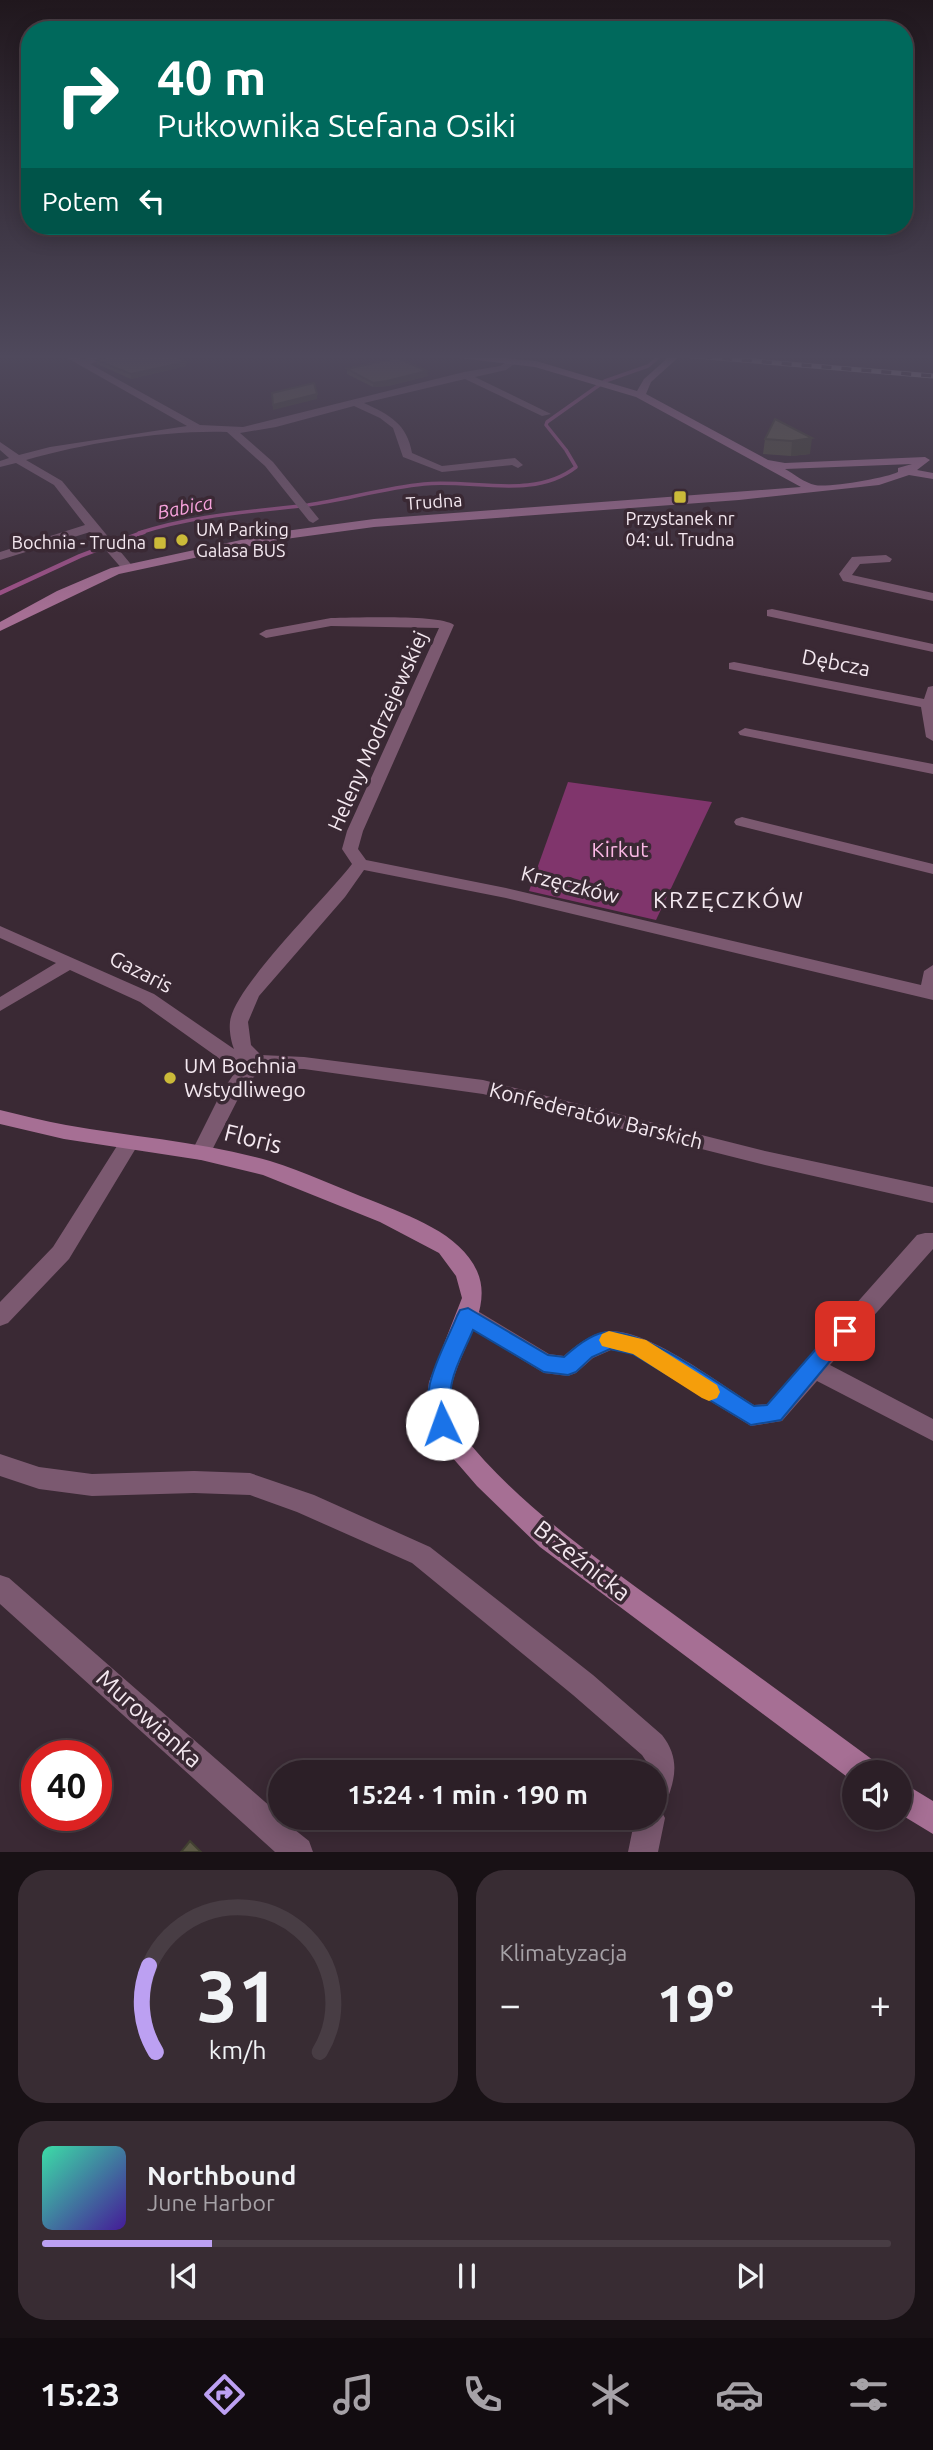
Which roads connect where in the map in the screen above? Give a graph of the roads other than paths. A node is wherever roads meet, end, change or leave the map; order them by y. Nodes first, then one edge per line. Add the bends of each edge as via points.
1 (108, 441) edge
2 (243, 441) edge
3 (404, 441) edge
4 (727, 441) edge
5 (0, 445) edge
6 (16, 458) junction
7 (929, 460) edge
8 (879, 462) junction
9 (0, 464) edge
10 (518, 465) dead end
11 (782, 468) junction
12 (904, 471) junction
13 (933, 478) edge
14 (887, 481) junction
15 (813, 489) junction
16 (313, 519) dead end
17 (92, 527) junction
18 (0, 556) edge
19 (886, 559) dead end
20 (128, 568) junction
21 (933, 597) edge
22 (772, 613) dead end
23 (0, 627) edge
24 (266, 634) dead end
25 (933, 648) edge
26 (734, 666) dead end
27 (931, 697) edge
28 (746, 732) dead end
29 (933, 737) edge
30 (933, 769) edge
31 (742, 822) dead end
32 (359, 864) junction
33 (933, 869) edge
34 (0, 930) edge
35 (69, 963) junction
36 (933, 971) edge
37 (931, 993) edge
38 (0, 1005) edge
39 (256, 1061) junction
40 (0, 1117) edge
41 (129, 1143) junction
42 (201, 1153) junction
43 (933, 1195) edge
44 (933, 1241) edge
45 (467, 1273) joint
46 (468, 1316) junction
47 (0, 1317) edge
48 (813, 1367) junction
49 (933, 1431) edge
50 (0, 1465) edge
51 (2, 1590) edge
52 (660, 1760) edge
53 (849, 1760) edge
54 (912, 1804) edge
55 (933, 1819) edge
56 (648, 1830) edge
57 (298, 1852) edge
58 (643, 1852) edge

1 - 6 street
2 - 16 street via 269,464
3 - 10 street via 407,455 442,469 515,461
4 - 11 street
5 - 6 street
6 - 9 street
6 - 17 street via 58,483
7 - 8 street
7 - 12 street
8 - 11 street
8 - 12 street
11 - 15 street
12 - 13 street
12 - 14 street
13 - 14 street, Trudna
14 - 15 street, Trudna
15 - 20 street, Trudna via 323,529
17 - 18 street
17 - 20 street
19 - 21 street via 856,560 845,574
20 - 23 street, Trudna via 89,580
22 - 25 street
24 - 32 street, Heleny Modrzejewskiej via 331,622 447,625 355,831 349,849
26 - 27 street, Dębcza
27 - 29 street, Dębcza
28 - 30 street
31 - 33 street
32 - 37 street, Krzęczków via 506,893
32 - 39 street via 250,994 239,1022 242,1047
34 - 35 street, Gazaris
35 - 38 street
35 - 39 street, Gazaris via 148,998 227,1054
36 - 37 street
39 - 42 street
39 - 43 street, Konfederatów Barskich via 483,1087
40 - 41 street, Floris
41 - 42 street, Floris
41 - 47 street via 66,1246
42 - 45 street, Floris via 267,1168 388,1216 447,1247
44 - 48 street via 925,1241
45 - 46 street, Brzeźnicka via 473,1298
46 - 48 street via 544,1363 568,1366 584,1351 609,1340 639,1346 751,1416 773,1413
46 - 53 street, Brzeźnicka via 441,1382 438,1405 442,1424 454,1442 549,1539
48 - 49 street
50 - 52 street via 39,1478 92,1485 250,1484 305,1503 421,1555 583,1685 652,1745
51 - 57 street, Murowianka
54 - 55 street
56 - 58 street

